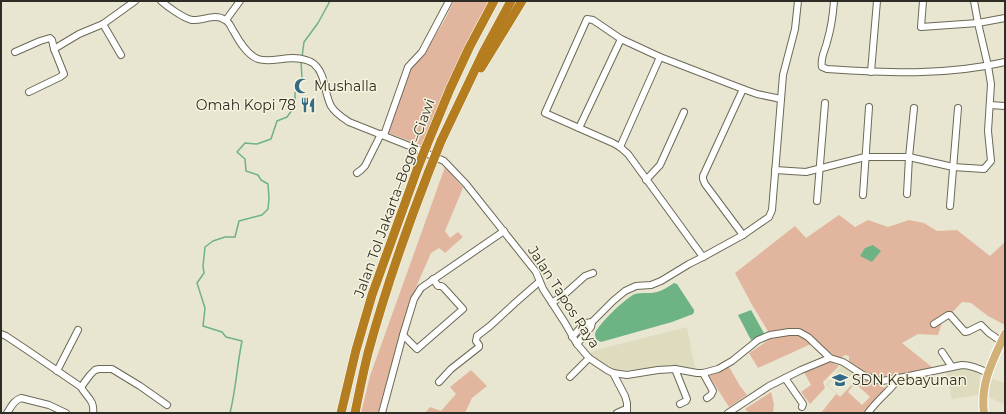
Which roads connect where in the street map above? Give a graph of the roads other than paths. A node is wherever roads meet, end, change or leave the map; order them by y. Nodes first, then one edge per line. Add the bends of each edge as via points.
1 (135, 1) edge
2 (161, 1) edge
3 (240, 1) edge
4 (449, 1) edge
5 (494, 1) edge
6 (511, 1) edge
7 (522, 1) edge
8 (798, 1) edge
9 (834, 1) edge
10 (877, 1) edge
11 (923, 1) edge
12 (974, 1) edge
13 (1005, 18) edge
14 (226, 20) junction
15 (978, 23) junction
16 (103, 24) junction
17 (621, 39) junction
18 (54, 49) junction
19 (15, 52) dead end
20 (121, 55) dead end
21 (660, 57) junction
22 (1005, 62) edge
23 (988, 66) junction
24 (871, 72) junction
25 (743, 89) junction
26 (29, 92) dead end
27 (781, 99) junction
28 (825, 103) dead end
29 (990, 105) junction
30 (1005, 106) edge
31 (869, 108) dead end
32 (914, 108) dead end
33 (958, 108) dead end
34 (684, 112) dead end
35 (579, 128) junction
36 (446, 130) junction
37 (383, 135) junction
38 (620, 147) junction
39 (865, 157) junction
40 (909, 157) junction
41 (953, 167) junction
42 (820, 168) junction
43 (775, 170) junction
44 (357, 173) dead end
45 (646, 180) junction
46 (907, 194) dead end
47 (862, 195) dead end
48 (817, 201) dead end
49 (950, 206) dead end
50 (504, 231) junction
51 (743, 235) junction
52 (703, 257) junction
53 (593, 274) dead end
54 (433, 279) junction
55 (539, 282) junction
56 (552, 303) junction
57 (592, 322) junction
58 (934, 324) dead end
59 (78, 330) dead end
60 (1, 334) edge
61 (403, 335) junction
62 (572, 337) junction
63 (1004, 338) edge
64 (577, 344) junction
65 (942, 352) dead end
66 (589, 358) junction
67 (830, 358) junction
68 (952, 367) junction
69 (676, 369) junction
70 (57, 370) junction
71 (988, 372) junction
72 (613, 373) junction
73 (703, 373) junction
74 (570, 377) dead end
75 (785, 378) junction
76 (898, 378) junction
77 (439, 382) dead end
78 (81, 387) junction
79 (706, 398) dead end
80 (680, 404) dead end
81 (167, 405) dead end
82 (52, 406) junction
83 (802, 407) dead end
84 (626, 411) edge
85 (736, 411) edge
86 (7, 413) edge
87 (49, 413) edge
88 (66, 413) edge
89 (93, 413) edge
90 (341, 413) edge
91 (355, 413) edge
92 (382, 413) edge
93 (617, 413) edge
94 (728, 413) edge
95 (868, 413) edge
96 (984, 413) edge

1 - 16 street
2 - 14 street via 189,19 218,17
3 - 14 street
4 - 37 street via 422,52 408,67
5 - 90 highway, Jalan Tol Jakarta–Bogor–Ciawi, bridge via 450,89 418,167 372,295
6 - 36 highway, Jalan Tol Jakarta–Bogor–Ciawi
7 - 36 highway
8 - 27 street via 795,29 783,75
9 - 24 street via 822,67
10 - 24 street
11 - 15 street via 922,27
12 - 15 street
13 - 15 street
14 - 37 street, Jalan Tapos Raya via 244,47 260,60 301,58 313,63 321,73 336,112 349,122
15 - 23 street
16 - 18 street
16 - 20 street
17 - 21 street
17 - 35 street
17 - 35 street via 593,20 587,19 545,113
18 - 19 street via 50,38
18 - 26 street via 64,74
21 - 25 street
21 - 38 street
22 - 23 street
23 - 24 street via 944,71
23 - 29 street via 991,84
25 - 27 street
25 - 51 street via 703,180
27 - 43 street
28 - 42 street
29 - 30 street
29 - 41 street via 988,131 991,161 984,169
31 - 39 street
32 - 40 street
33 - 41 street
34 - 45 street via 660,165
35 - 38 street
36 - 91 highway, Jalan Tol Jakarta–Bogor–Ciawi, bridge via 403,239 368,355
37 - 44 street
37 - 50 street, Jalan Tapos Raya via 444,161
38 - 45 street
39 - 40 street
39 - 42 street
39 - 47 street
40 - 41 street
40 - 46 street
41 - 49 street
42 - 43 street via 806,172
42 - 48 street
43 - 51 street via 772,210 769,217
45 - 52 street
50 - 54 street
50 - 55 street, Jalan Tapos Raya via 536,272
51 - 52 street
52 - 57 street via 661,282 636,286 625,291
53 - 56 street via 585,276
54 - 61 street via 417,293
54 - 61 street via 463,309 417,349
55 - 56 street, Jalan Tapos Raya
55 - 77 street via 477,336 479,347
56 - 62 street, Jalan Tapos Raya
57 - 62 street via 582,326
57 - 64 street
58 - 63 street via 950,315 965,332 981,325 988,333
59 - 70 street
60 - 70 street
61 - 92 street
62 - 64 street, Jalan Tapos Raya
63 - 71 main road
64 - 66 street, Jalan Tapos Raya
65 - 68 street
66 - 72 street, Jalan Tapos Raya
66 - 74 street
67 - 73 street via 799,332 779,333 758,340 732,361 718,369
67 - 75 street
67 - 76 street via 877,380
68 - 71 street via 966,365
68 - 76 street
69 - 72 street
69 - 73 street
69 - 80 street via 687,400
70 - 78 street
71 - 96 main road via 984,391
72 - 84 street via 625,396
73 - 79 street via 713,391
75 - 83 street via 803,404
75 - 85 street via 769,386
76 - 95 street
78 - 81 street via 95,370 112,369
78 - 89 street via 92,403
82 - 86 street via 21,398 14,402
82 - 87 street
82 - 88 street
84 - 93 street
85 - 94 street

